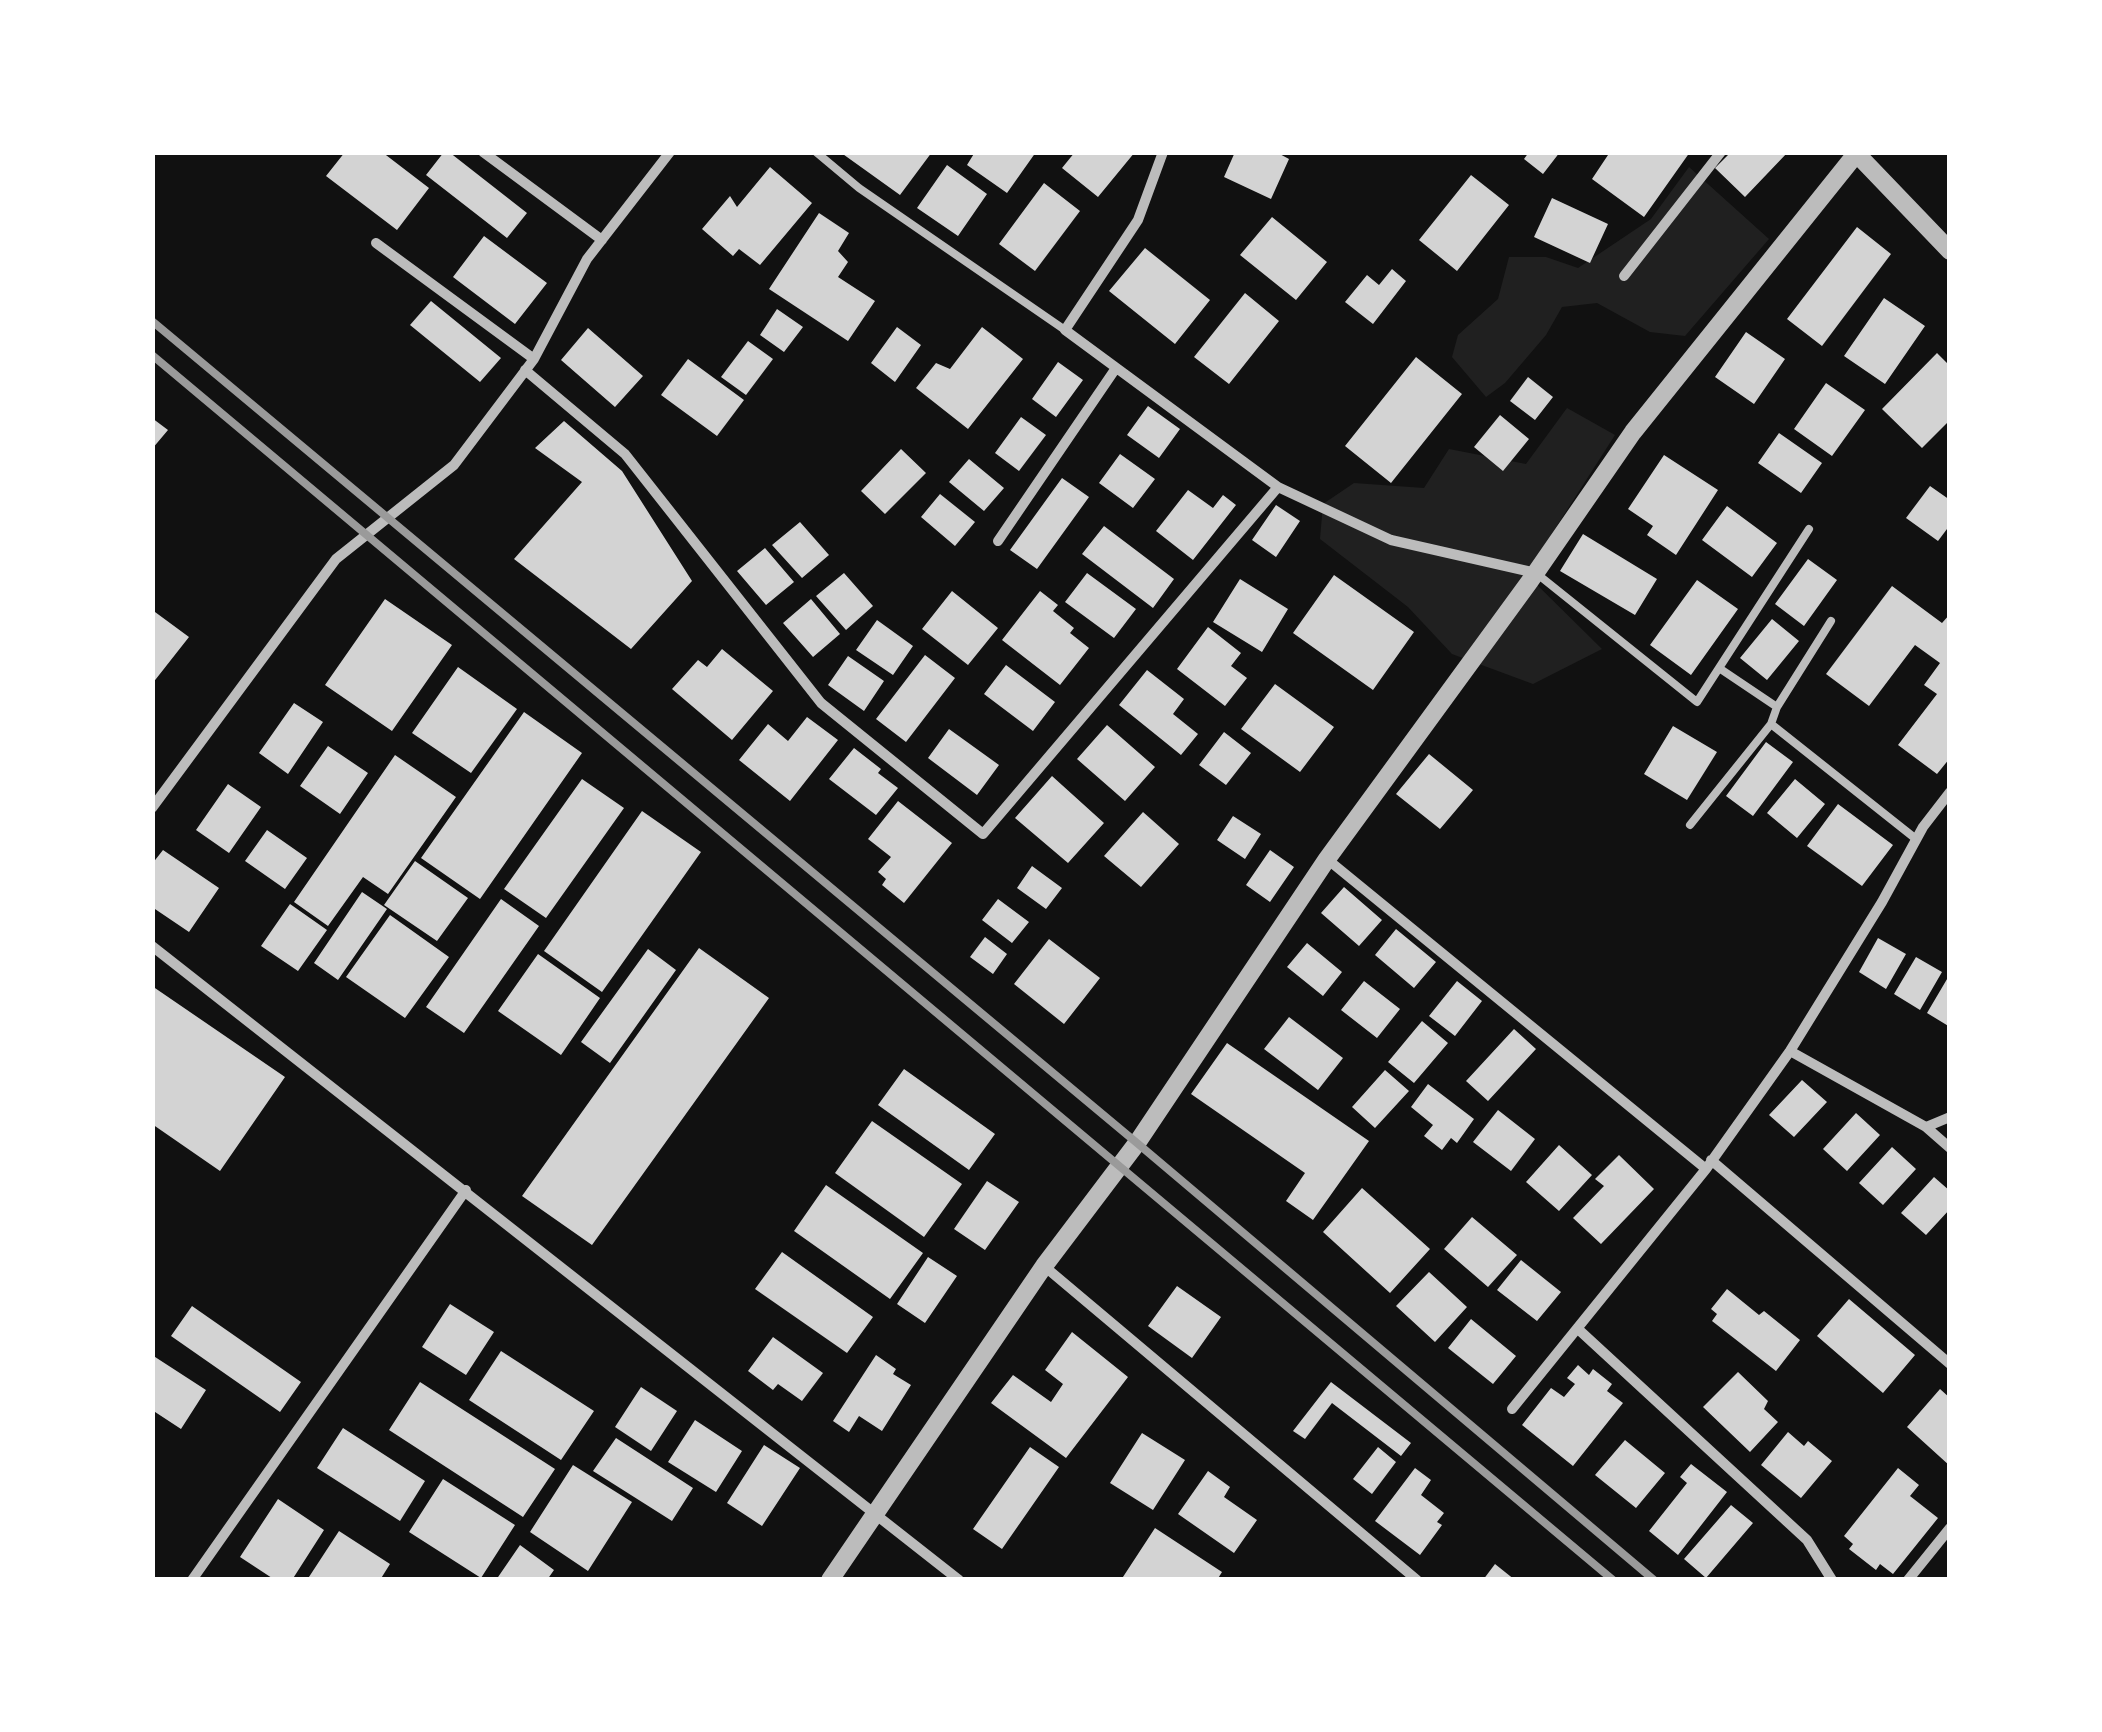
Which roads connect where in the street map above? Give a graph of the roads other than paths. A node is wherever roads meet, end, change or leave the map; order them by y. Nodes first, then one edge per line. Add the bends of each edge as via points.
1 (483, 152) edge
2 (670, 152) edge
3 (816, 152) edge
4 (1163, 152) edge
5 (1721, 152) edge
6 (1855, 153) edge
7 (602, 240) junction
8 (376, 243) dead end
9 (1950, 251) edge
10 (1624, 276) dead end
11 (1065, 330) junction
12 (534, 359) junction
13 (1116, 368) junction
14 (525, 370) junction
15 (1278, 488) junction
16 (1809, 530) dead end
17 (998, 540) dead end
18 (1536, 572) junction
19 (1830, 621) dead end
20 (1719, 668) junction
21 (1776, 707) junction
22 (1770, 724) junction
23 (1950, 792) edge
24 (152, 808) edge
25 (1690, 825) dead end
26 (1916, 839) junction
27 (1328, 859) junction
28 (152, 946) edge
29 (1790, 1051) junction
30 (1950, 1117) edge
31 (1926, 1127) junction
32 (1950, 1148) edge
33 (1709, 1164) junction
34 (466, 1190) junction
35 (1044, 1266) junction
36 (1578, 1328) junction
37 (1950, 1364) edge
38 (1512, 1410) dead end
39 (876, 1515) junction
40 (1950, 1528) edge
41 (192, 1580) edge
42 (830, 1580) edge
43 (959, 1580) edge
44 (1416, 1580) edge
45 (1832, 1580) edge
46 (1908, 1580) edge

1 - 7 street
2 - 7 street
3 - 11 lane
4 - 11 street via 1138,220
5 - 10 street
6 - 9 street
6 - 18 street via 1633,432
7 - 12 street
8 - 12 street
11 - 13 street
12 - 14 street
13 - 15 street
13 - 17 street
14 - 15 street via 625,454 821,704 983,834
14 - 24 street via 454,465 336,560
15 - 18 street via 1391,540
16 - 20 lane
18 - 20 lane via 1697,702
18 - 27 street
19 - 21 lane
20 - 21 lane
21 - 22 lane
22 - 25 lane
22 - 26 lane
23 - 26 street
26 - 29 street
27 - 33 street
27 - 35 street via 1137,1143
28 - 34 street
29 - 31 street
29 - 33 street
30 - 31 street
31 - 32 street
33 - 36 street
33 - 37 street
34 - 39 street
34 - 41 street
35 - 39 street
35 - 44 street
36 - 38 street
36 - 45 street via 1807,1540
39 - 42 street
39 - 43 street
40 - 46 street

